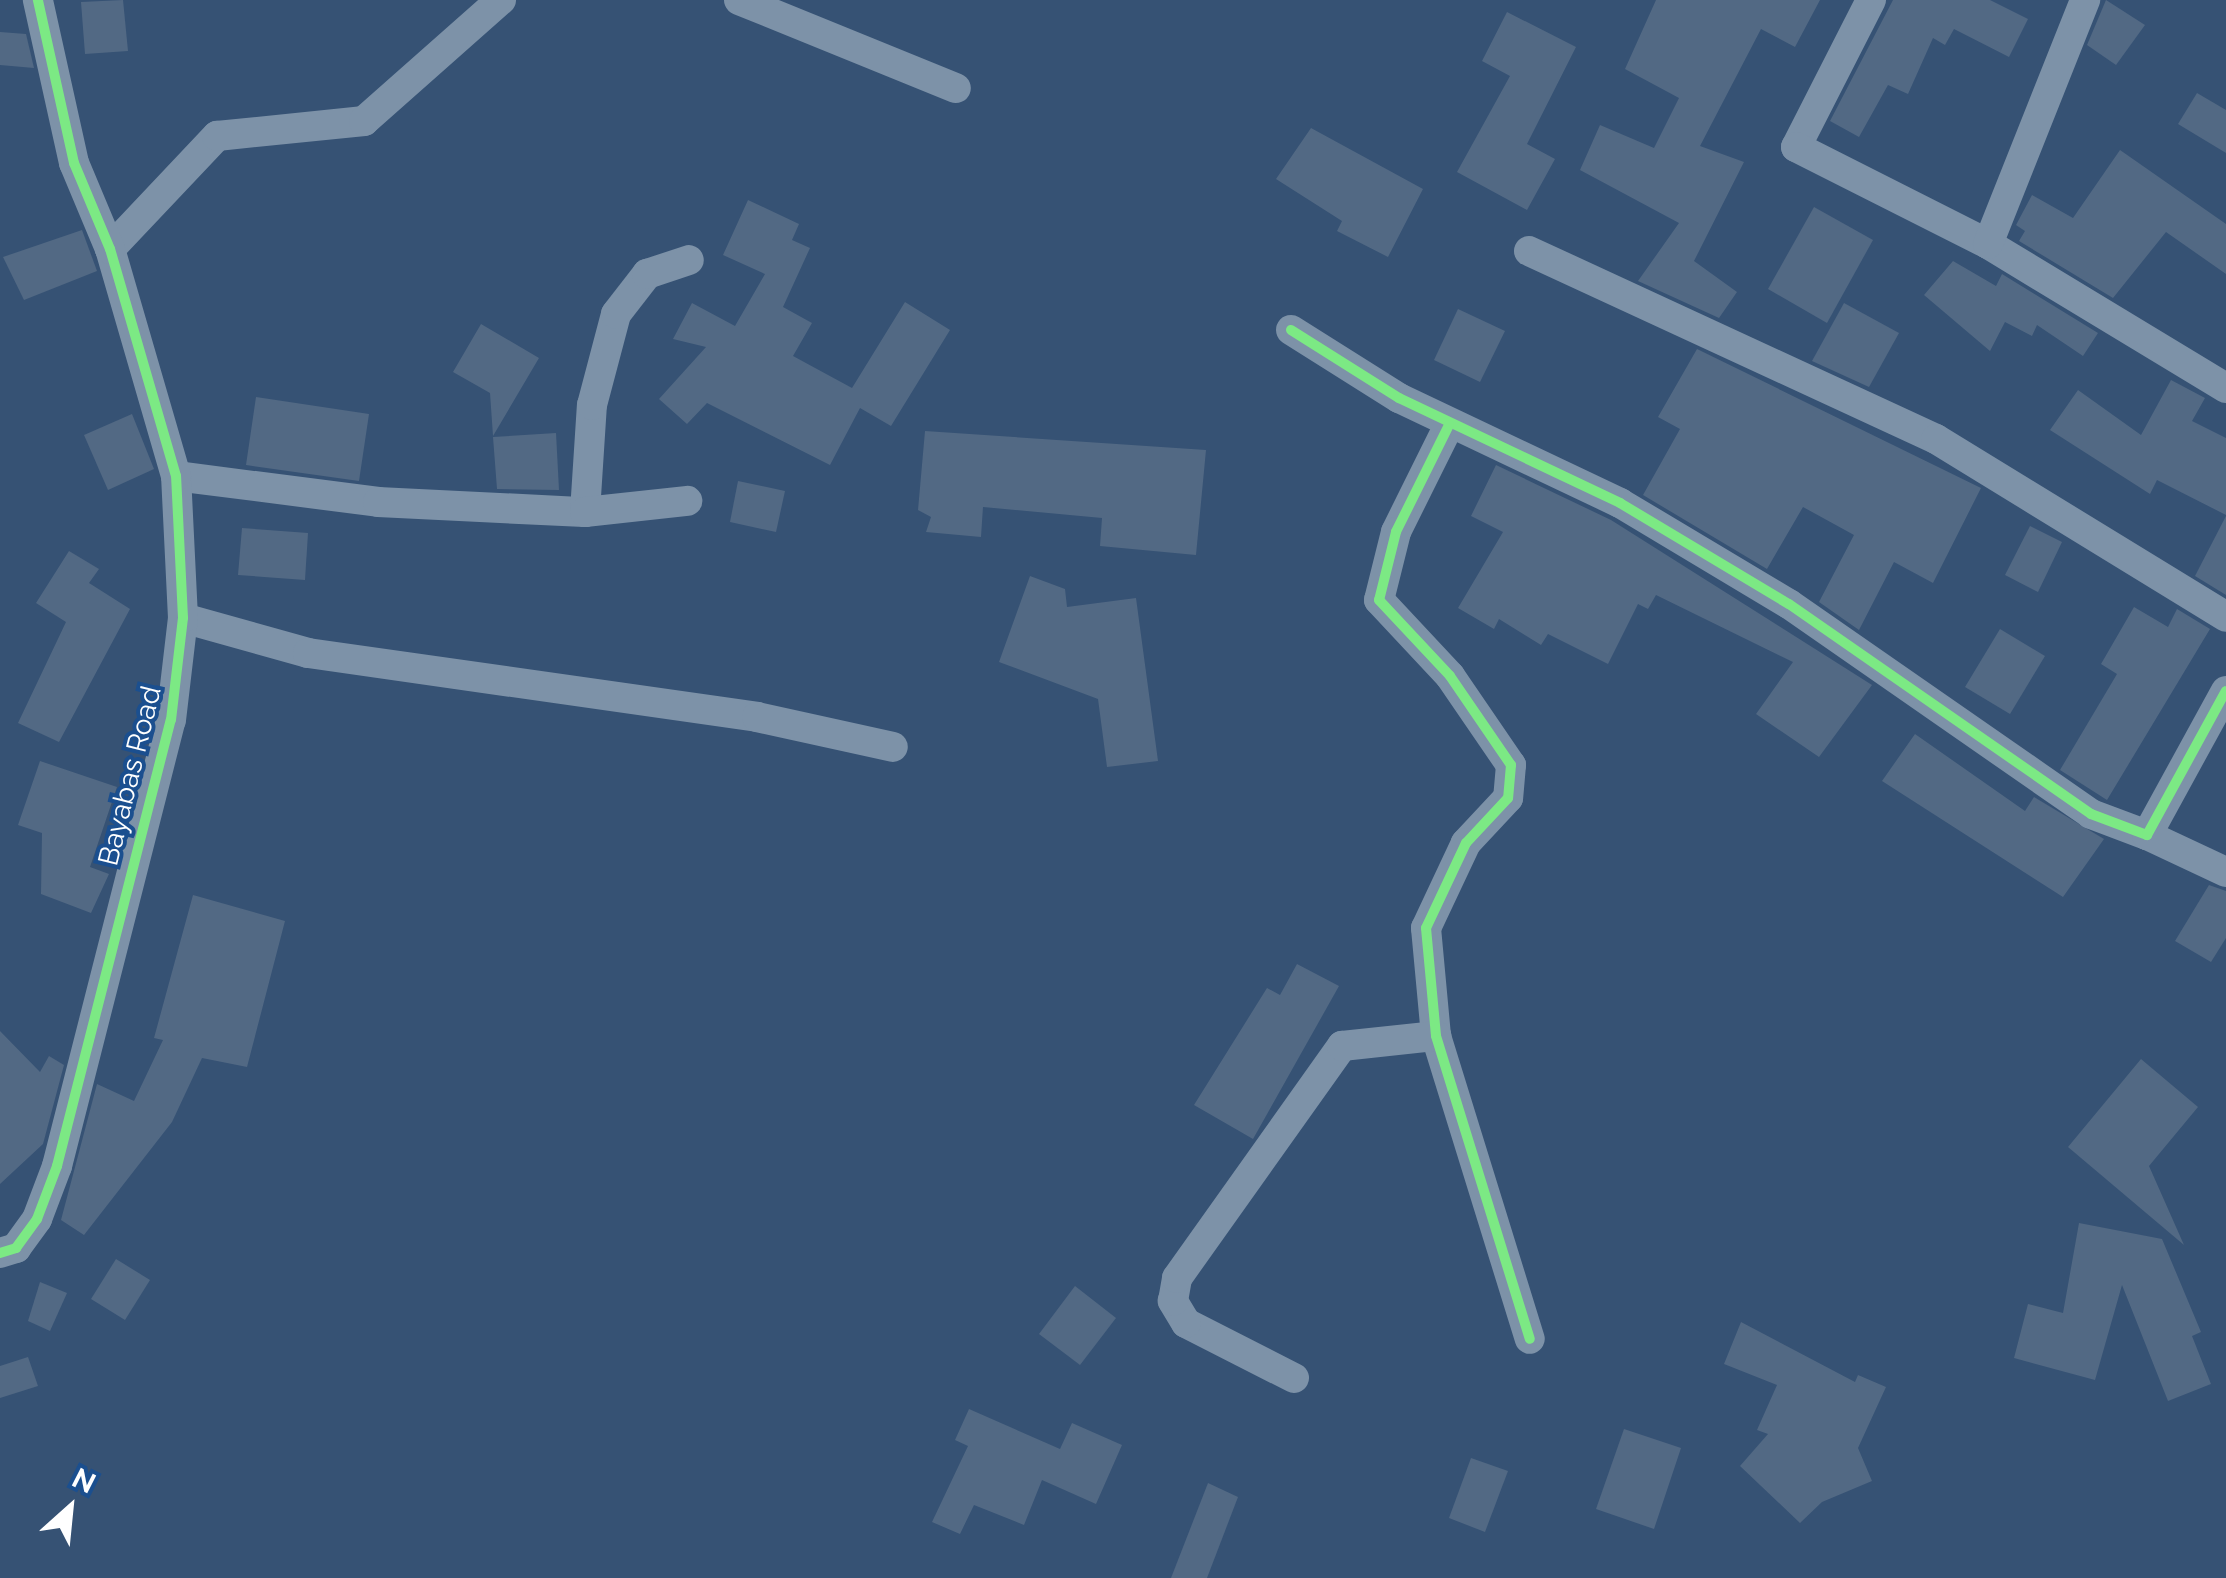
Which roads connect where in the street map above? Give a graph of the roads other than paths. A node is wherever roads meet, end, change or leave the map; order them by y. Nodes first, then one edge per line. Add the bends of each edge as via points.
1 (38, 0) edge
2 (502, 0) edge
3 (739, 0) edge
4 (1872, 0) edge
5 (2085, 0) edge
6 (956, 88) dead end
7 (1988, 244) junction
8 (110, 249) junction
9 (1528, 251) dead end
10 (689, 260) dead end
11 (1291, 330) dead end
12 (2226, 388) edge
13 (1449, 425) junction
14 (176, 476) junction
15 (687, 501) dead end
16 (586, 512) junction
17 (2226, 617) edge
18 (183, 618) junction
19 (2226, 691) edge
20 (893, 747) dead end
21 (2147, 834) junction
22 (2226, 872) edge
23 (1436, 1036) junction
24 (0, 1253) edge
25 (1530, 1339) dead end
26 (1294, 1378) dead end

1 - 8 street, Bayabas Road via 74,163
2 - 8 street via 364,121 217,136
3 - 6 street
4 - 7 street via 1796,147
5 - 7 street
7 - 12 street
8 - 14 street, Bayabas Road
9 - 17 street via 1936,439
10 - 16 street via 647,274 616,314 592,406
11 - 13 street
13 - 21 street via 1620,504 1844,638 2092,814
13 - 23 street via 1396,532 1378,600 1450,676 1513,781 1434,894 1426,928
14 - 16 street via 378,502
14 - 18 street, Bayabas Road
15 - 16 street
18 - 20 street via 308,654 757,718
18 - 24 street, Bayabas Road via 171,720 57,1166 36,1219 16,1248
19 - 21 street
21 - 22 street
23 - 25 street
23 - 26 street via 1342,1046 1177,1278 1173,1300 1186,1323

